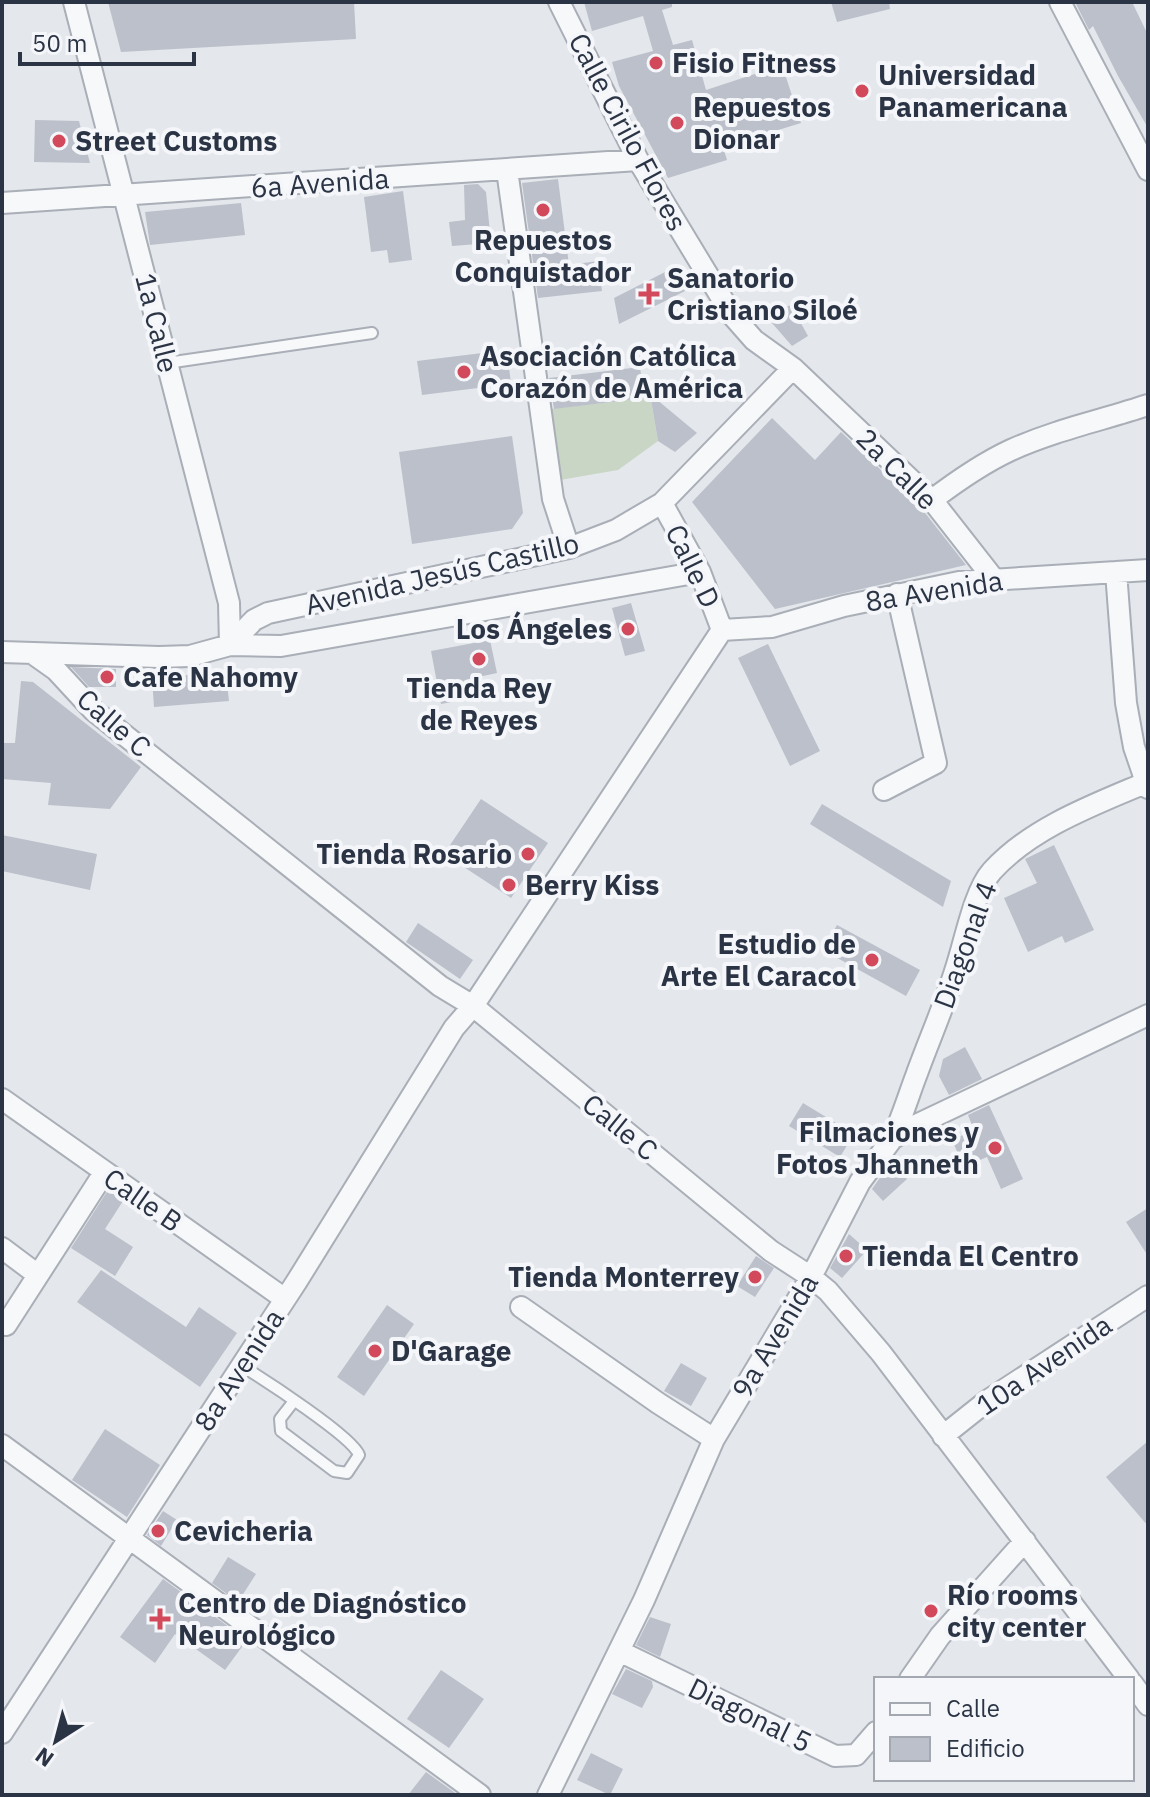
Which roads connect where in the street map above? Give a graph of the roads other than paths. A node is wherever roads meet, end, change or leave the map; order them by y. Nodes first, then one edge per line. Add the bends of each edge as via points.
1 (74, 2) edge
2 (559, 2) edge
3 (1060, 2) edge
4 (638, 160) junction
5 (507, 170) junction
6 (1148, 170) edge
7 (125, 196) junction
8 (2, 203) edge
9 (372, 333) dead end
10 (167, 363) junction
11 (793, 368) junction
12 (1148, 405) edge
13 (932, 500) junction
14 (662, 503) junction
15 (569, 548) junction
16 (1148, 570) edge
17 (700, 572) junction
18 (1116, 572) junction
19 (993, 578) junction
20 (897, 594) junction
21 (722, 630) junction
22 (230, 645) junction
23 (2, 652) edge
24 (32, 653) junction
25 (1146, 785) edge
26 (884, 790) dead end
27 (473, 1006) junction
28 (1148, 1015) edge
29 (2, 1100) edge
30 (892, 1139) junction
31 (104, 1173) junction
32 (2, 1248) edge
33 (38, 1275) junction
34 (811, 1277) junction
35 (1148, 1296) edge
36 (285, 1299) junction
37 (521, 1307) dead end
38 (6, 1325) dead end
39 (242, 1366) junction
40 (294, 1401) junction
41 (943, 1436) junction
42 (714, 1439) junction
43 (2, 1445) edge
44 (128, 1540) junction
45 (1025, 1541) junction
46 (619, 1651) junction
47 (911, 1677) edge
48 (1127, 1677) edge
49 (1134, 1686) edge
50 (1148, 1705) edge
51 (2, 1733) edge
52 (874, 1734) edge
53 (480, 1795) edge
54 (548, 1795) edge

1 - 7 street, 1a Calle
2 - 4 street, Calle Cirilo Flores
3 - 6 street
4 - 5 street, 6a Avenida
4 - 11 street, Calle Cirilo Flores via 732,315 754,340
5 - 7 street, 6a Avenida
5 - 15 street via 553,499
7 - 8 street, 6a Avenida
7 - 10 street, 1a Calle
9 - 10 lane
10 - 22 street, 1a Calle via 229,603
11 - 13 street, 2a Calle
11 - 14 street, Avenida Jesús Castillo
12 - 13 street via 1010,450
13 - 19 street, 2a Calle
14 - 15 street, Avenida Jesús Castillo via 616,530
14 - 17 street, Calle D
15 - 22 street, Avenida Jesús Castillo via 268,613
16 - 18 street, 8a Avenida
17 - 21 street, Calle D
17 - 22 street, Avenida Jesús Castillo via 281,646
18 - 19 street, 8a Avenida
18 - 25 street via 1126,703
19 - 20 street, 8a Avenida
20 - 21 street, 8a Avenida via 772,627
20 - 26 street via 936,763
21 - 27 street, 8a Avenida
22 - 24 street, Avenida Jesús Castillo via 190,656
23 - 24 street, Avenida Jesús Castillo
24 - 27 street, Calle C via 93,710 440,986
25 - 30 street, Diagonal 4 via 1036,836 992,872
27 - 34 street, Calle C via 771,1251
27 - 36 street, 8a Avenida
28 - 30 street, 9a Avenida
29 - 31 street, Calle B
30 - 34 street, 9a Avenida via 860,1182
31 - 33 street
31 - 36 street, Calle B
32 - 33 street
33 - 38 street
34 - 41 street, Calle C via 881,1353
34 - 42 street, 9a Avenida
35 - 41 street, 10a Avenida via 987,1401
36 - 39 street, 8a Avenida
37 - 42 street
39 - 40 lane
39 - 44 street, 8a Avenida
40 - 40 lane via 357,1449 357,1462 347,1473 334,1471 281,1431 280,1419
41 - 45 street, Calle C
42 - 46 street, 9a Avenida
43 - 44 street
44 - 51 street, 8a Avenida
44 - 53 street
45 - 47 street via 940,1636
45 - 48 street, Calle C
46 - 52 street, Diagonal 5 via 835,1756 856,1755
46 - 54 street, 9a Avenida
49 - 50 street, Calle C

